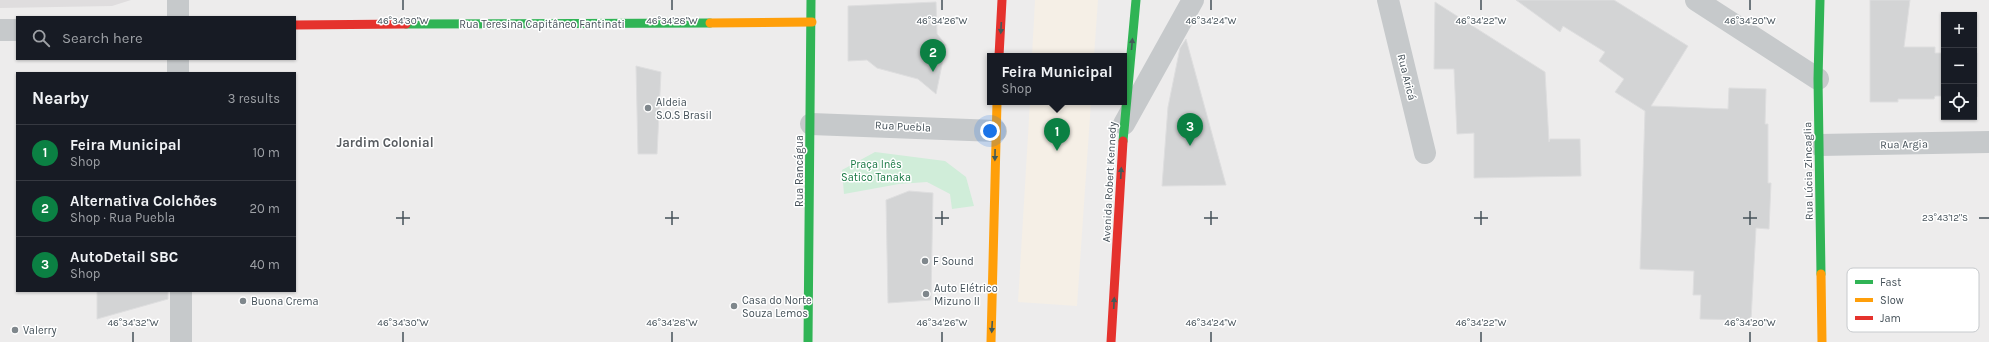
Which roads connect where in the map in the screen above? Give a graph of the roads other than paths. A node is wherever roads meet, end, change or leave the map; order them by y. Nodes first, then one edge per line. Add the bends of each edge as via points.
1 (178, 0) edge
2 (811, 0) edge
3 (1002, 0) edge
4 (1136, 0) edge
5 (1193, 0) edge
6 (1388, 0) edge
7 (1696, 0) edge
8 (1820, 0) edge
9 (178, 16) edge
10 (812, 22) junction
11 (296, 25) edge
12 (0, 30) edge
13 (16, 30) edge
14 (999, 53) edge
15 (178, 60) edge
16 (178, 72) edge
17 (1818, 79) junction
18 (1127, 93) edge
19 (997, 105) edge
20 (1126, 105) edge
21 (811, 124) junction
22 (1124, 124) junction
23 (996, 130) junction
24 (1989, 142) edge
25 (1819, 145) junction
26 (1425, 153) dead end
27 (182, 292) edge
28 (181, 342) edge
29 (808, 342) edge
30 (991, 342) edge
31 (1111, 342) edge
32 (1822, 342) edge

1 - 9 street
2 - 10 street, Rua Rancágua
3 -> 14 street
18 -> 4 street, Avenida Robert Kennedy
5 - 22 street
6 - 26 street, Rua Aricá
7 - 17 street
8 - 17 street, Rua Lúcia Zincaglia
10 - 11 street, Rua Teresina Capitâneo Fantinati
10 - 21 street, Rua Rancágua
12 - 13 street
15 - 16 street
17 - 25 street, Rua Lúcia Zincaglia
19 - 23 street
22 -> 20 street, Avenida Robert Kennedy
21 - 23 street, Rua Puebla
21 - 29 street, Rua Rancágua
31 -> 22 street, Avenida Robert Kennedy
23 -> 30 street
24 - 25 street, Rua Argia
25 - 32 street, Rua Lúcia Zincaglia
27 - 28 street

